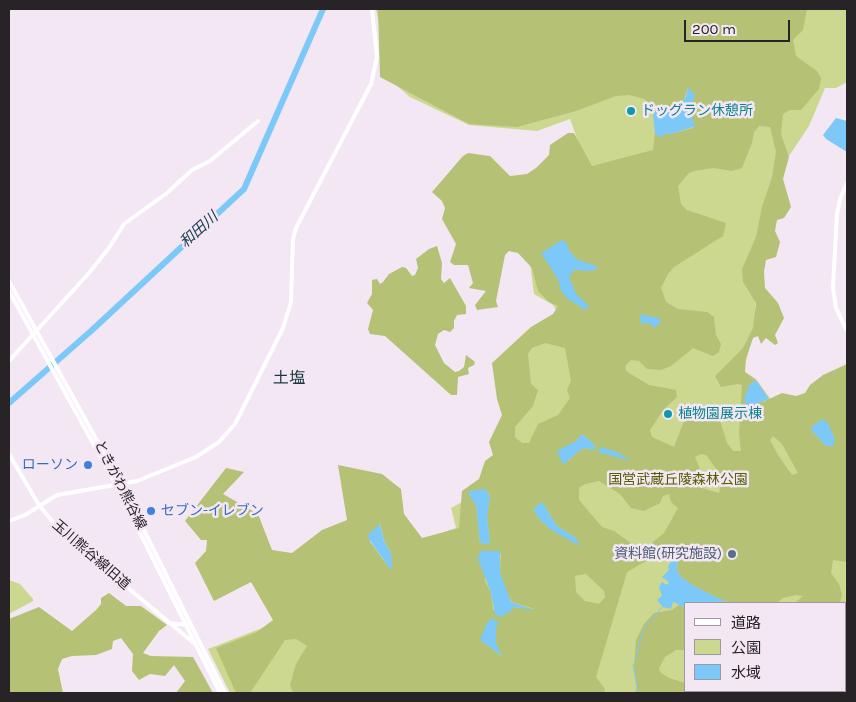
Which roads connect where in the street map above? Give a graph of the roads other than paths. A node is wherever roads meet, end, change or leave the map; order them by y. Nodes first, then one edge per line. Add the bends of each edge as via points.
1 (372, 9) edge
2 (258, 121) dead end
3 (847, 183) edge
4 (9, 281) edge
5 (9, 291) edge
6 (847, 331) edge
7 (35, 333) junction
8 (9, 361) edge
9 (9, 454) edge
10 (118, 485) junction
11 (39, 505) junction
12 (9, 521) edge
13 (181, 615) junction
14 (167, 622) junction
15 (176, 624) junction
16 (186, 625) junction
17 (193, 628) junction
18 (196, 644) junction
19 (220, 693) edge
20 (225, 693) edge

1 - 10 street via 378,57 371,84 296,228 291,302 283,328 252,393 235,424 210,448 149,476
2 - 7 street via 124,224 99,261
3 - 6 street via 837,214 833,288 836,308
4 - 7 street, ときがわ熊谷線
5 - 7 street, ときがわ熊谷線
7 - 8 street
7 - 10 street, ときがわ熊谷線
9 - 11 street, 玉川熊谷線旧道
10 - 11 street via 56,494
10 - 13 street, ときがわ熊谷線
10 - 17 street, ときがわ熊谷線
11 - 12 street
11 - 14 street, 玉川熊谷線旧道 via 61,532
13 - 15 street
13 - 16 street, ときがわ熊谷線
14 - 15 street
14 - 18 street, 玉川熊谷線旧道
15 - 16 street
16 - 17 street
16 - 18 street, ときがわ熊谷線
17 - 20 street, ときがわ熊谷線
18 - 19 street, ときがわ熊谷線

